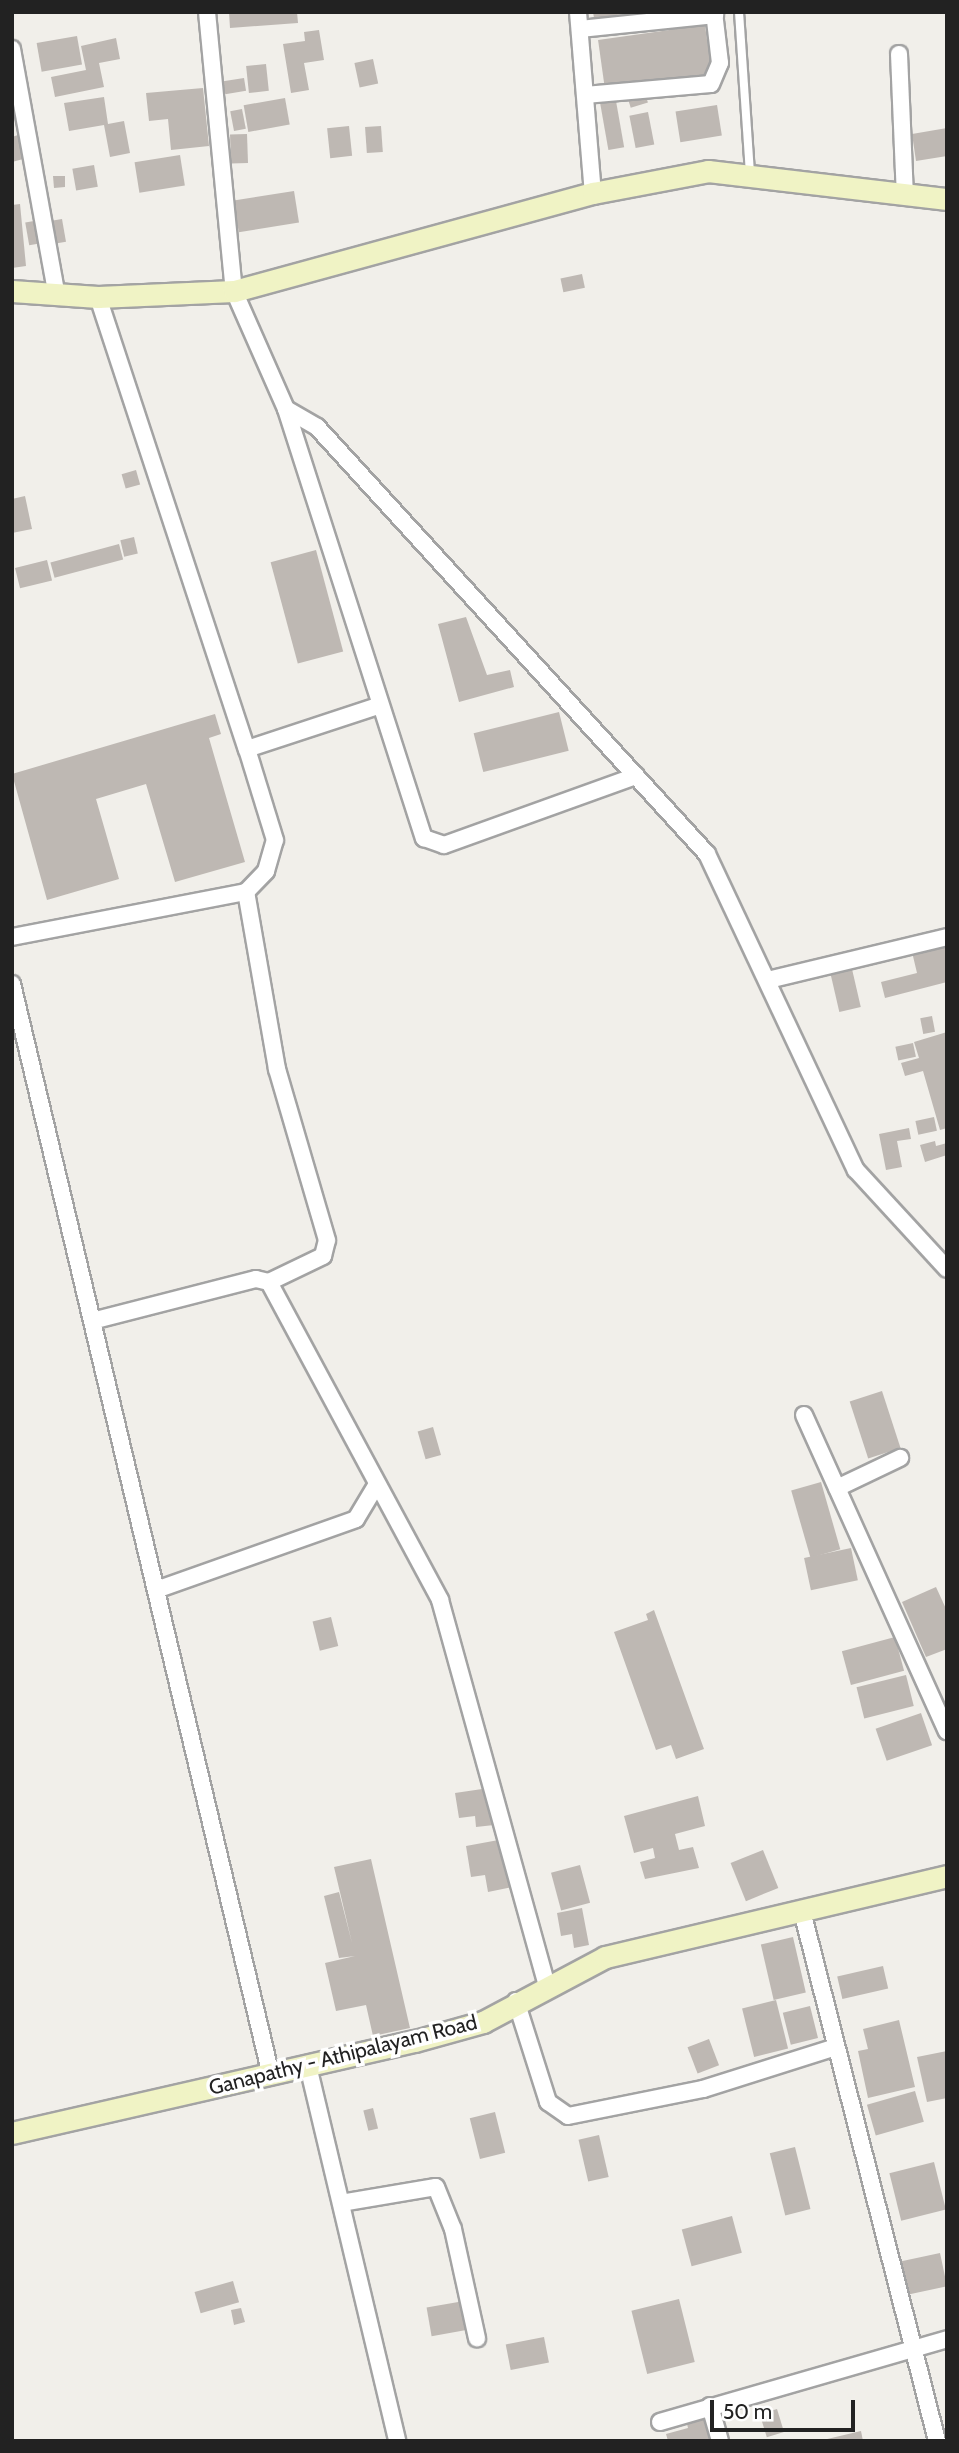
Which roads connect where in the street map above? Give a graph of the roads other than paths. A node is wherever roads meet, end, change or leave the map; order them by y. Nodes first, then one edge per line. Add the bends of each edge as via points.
1 (206, 12) edge
2 (739, 12) edge
3 (714, 14) edge
4 (579, 20) edge
5 (12, 49) edge
6 (899, 54) dead end
7 (14, 72) edge
8 (585, 95) junction
9 (750, 175) junction
10 (593, 193) junction
11 (905, 195) junction
12 (947, 199) edge
13 (12, 291) edge
14 (234, 291) junction
15 (56, 292) junction
16 (98, 297) junction
17 (286, 409) junction
18 (378, 706) junction
19 (247, 749) junction
20 (636, 776) junction
21 (246, 892) junction
22 (12, 937) edge
23 (947, 937) edge
24 (768, 980) junction
25 (12, 985) edge
26 (947, 1269) edge
27 (269, 1282) junction
28 (92, 1321) junction
29 (804, 1415) dead end
30 (900, 1458) dead end
31 (377, 1484) junction
32 (836, 1488) junction
33 (156, 1590) junction
34 (947, 1731) edge
35 (947, 1876) edge
36 (802, 1911) junction
37 (546, 1983) junction
38 (516, 2001) junction
39 (836, 2047) junction
40 (308, 2066) junction
41 (271, 2074) junction
42 (12, 2133) edge
43 (341, 2203) junction
44 (477, 2338) dead end
45 (947, 2339) edge
46 (913, 2348) junction
47 (710, 2406) junction
48 (660, 2422) dead end
49 (397, 2441) edge
50 (720, 2441) edge
51 (937, 2441) edge

1 - 14 street
2 - 9 lane
3 - 4 street
3 - 8 street via 720,64 711,84
4 - 8 street
5 - 7 street
6 - 11 street
7 - 15 street
8 - 10 street
9 - 10 main road via 708,172
9 - 11 main road
10 - 14 main road
11 - 12 main road
13 - 15 main road
14 - 16 main road
14 - 17 street
15 - 16 main road
16 - 19 street
17 - 18 street
17 - 20 street via 317,426
18 - 19 street
18 - 20 street via 424,838 444,845
19 - 21 street via 275,840 266,870
20 - 24 street via 707,854
21 - 22 street
21 - 27 street via 277,1069 327,1240 323,1256
23 - 24 street
24 - 26 street via 856,1170
25 - 28 street
27 - 28 street via 256,1279
27 - 31 street
28 - 33 street
29 - 32 street
30 - 32 street
31 - 33 street via 356,1519
31 - 37 street via 440,1600
32 - 34 street
33 - 41 street
35 - 36 main road, Ganapathy - Athipalayam Road
36 - 37 main road, Ganapathy - Athipalayam Road via 605,1957
36 - 39 street
37 - 38 main road, Ganapathy - Athipalayam Road
38 - 39 street via 548,2102 568,2116 703,2089
38 - 40 main road, Ganapathy - Athipalayam Road via 484,2022
39 - 46 street
40 - 41 main road, Ganapathy - Athipalayam Road
40 - 43 street
41 - 42 main road, Ganapathy - Athipalayam Road
43 - 44 street via 436,2187 453,2229
43 - 49 street
45 - 46 street
46 - 47 street
46 - 51 street
47 - 48 street
47 - 50 street

